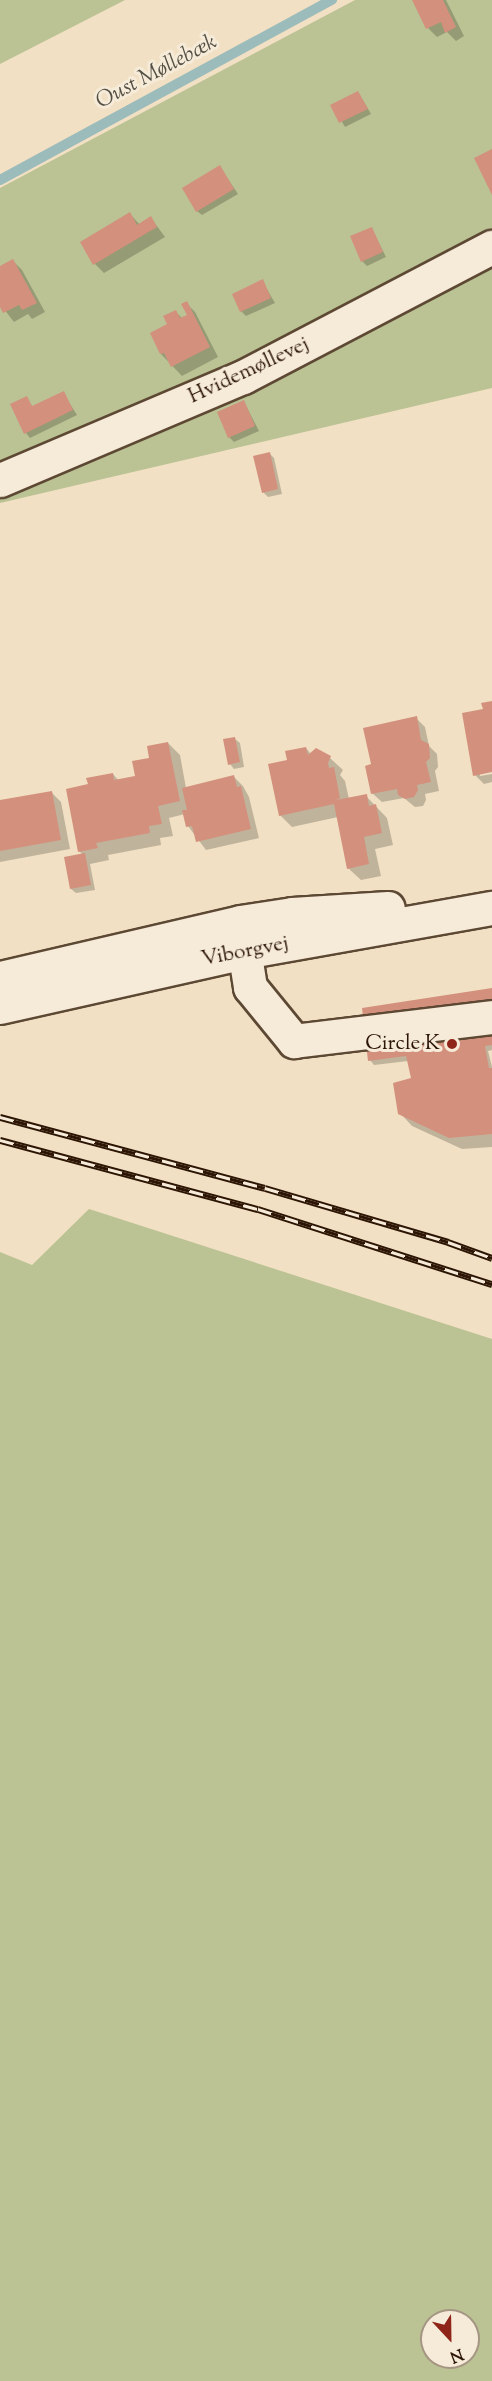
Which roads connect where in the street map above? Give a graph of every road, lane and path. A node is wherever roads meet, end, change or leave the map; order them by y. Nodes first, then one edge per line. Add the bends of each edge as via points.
1 (492, 248) edge
2 (0, 480) edge
3 (492, 901) edge
4 (492, 908) edge
5 (242, 937) junction
6 (0, 978) edge
7 (0, 1007) edge
8 (492, 1017) edge

1 - 2 street, Hvidemøllevej via 243,377
3 - 5 street, Viborgvej via 292,914
4 - 5 street, Viborgvej
5 - 6 street, Viborgvej
5 - 7 street, Viborgvej
5 - 8 street via 250,987 294,1041

